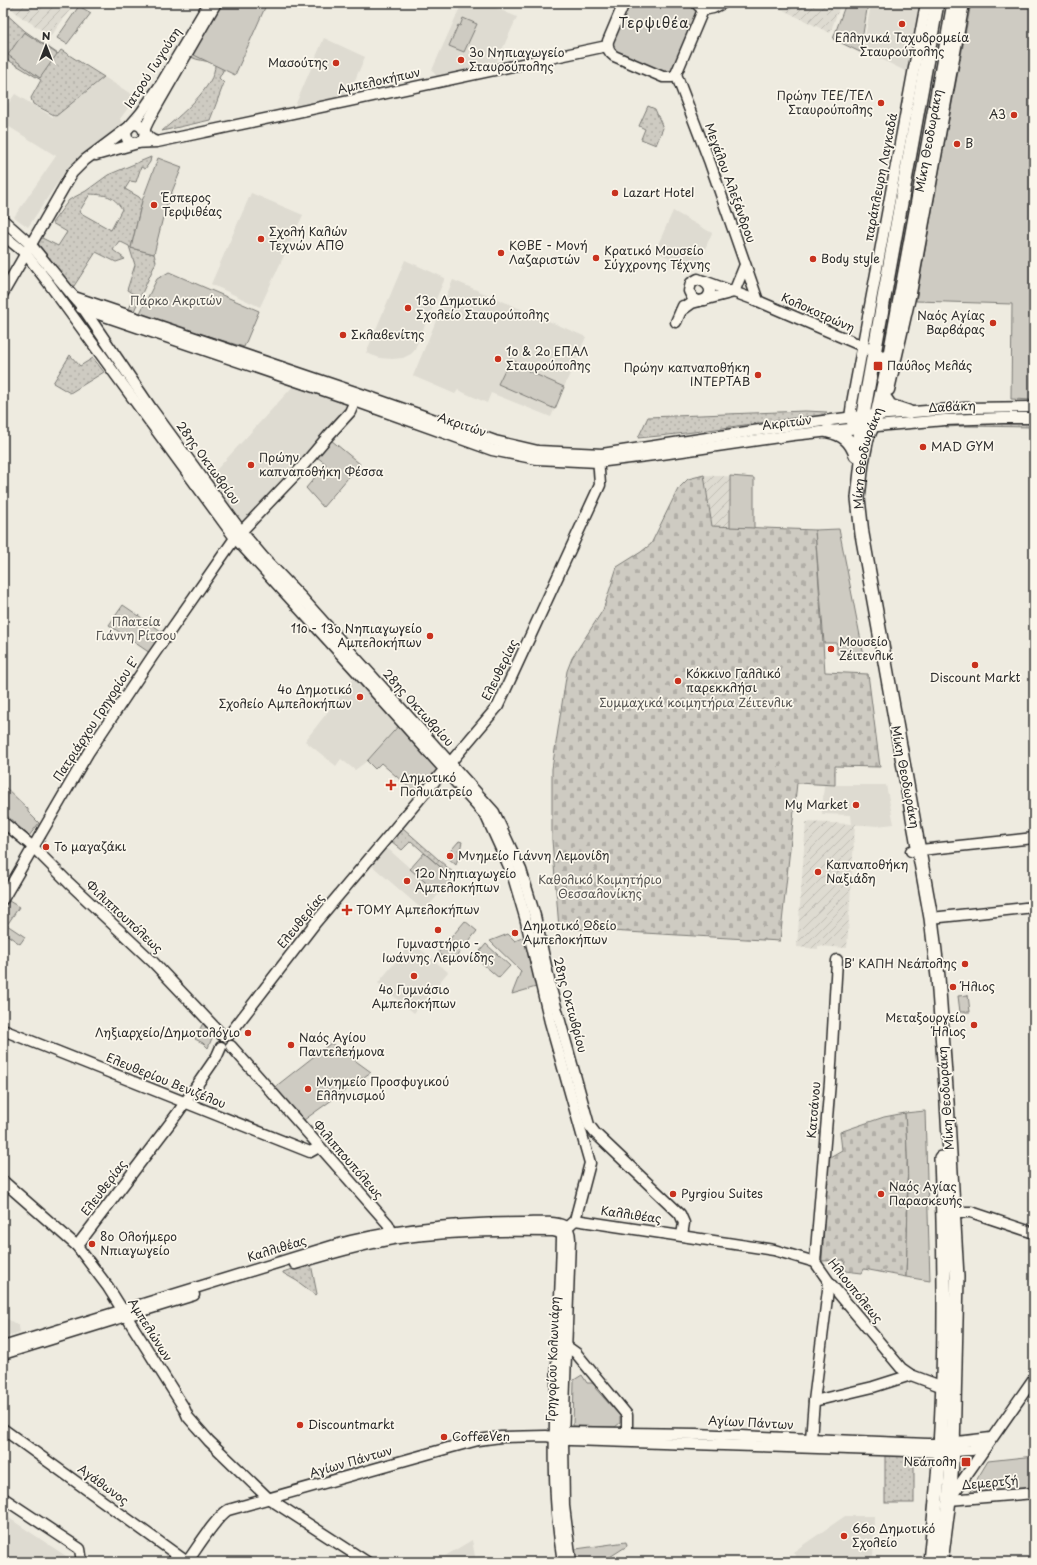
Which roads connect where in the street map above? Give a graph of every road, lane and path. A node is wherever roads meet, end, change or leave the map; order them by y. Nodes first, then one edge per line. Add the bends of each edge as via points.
1 (209, 3) edge
2 (216, 3) edge
3 (624, 3) edge
4 (723, 3) edge
5 (926, 3) edge
6 (937, 3) edge
7 (954, 3) edge
8 (964, 3) edge
9 (699, 6) edge
10 (607, 46) junction
11 (676, 74) junction
12 (129, 127) junction
13 (145, 130) junction
14 (157, 142) junction
15 (138, 143) junction
16 (92, 156) junction
17 (3, 220) edge
18 (3, 235) edge
19 (30, 244) junction
20 (25, 253) junction
21 (746, 268) junction
22 (704, 281) junction
23 (734, 292) junction
24 (3, 293) edge
25 (689, 293) junction
26 (74, 297) junction
27 (62, 301) junction
28 (702, 301) junction
29 (758, 301) junction
30 (83, 308) junction
31 (681, 311) junction
32 (676, 322) dead end
33 (868, 349) junction
34 (888, 365) junction
35 (882, 394) junction
36 (356, 397) junction
37 (1034, 407) edge
38 (908, 412) junction
39 (877, 414) junction
40 (1034, 418) edge
41 (861, 422) junction
42 (828, 431) junction
43 (856, 455) junction
44 (598, 458) junction
45 (238, 534) junction
46 (447, 765) junction
47 (3, 822) edge
48 (1034, 838) edge
49 (33, 847) junction
50 (915, 851) junction
51 (3, 899) edge
52 (1034, 907) edge
53 (931, 918) junction
54 (531, 946) junction
55 (542, 946) junction
56 (837, 960) dead end
57 (3, 1030) edge
58 (226, 1035) junction
59 (226, 1047) junction
60 (185, 1102) junction
61 (319, 1147) junction
62 (3, 1181) edge
63 (947, 1212) junction
64 (575, 1220) junction
65 (563, 1231) junction
66 (1034, 1233) edge
67 (393, 1235) junction
68 (682, 1236) junction
69 (77, 1246) junction
70 (815, 1262) junction
71 (829, 1282) junction
72 (125, 1313) junction
73 (562, 1343) junction
74 (3, 1347) edge
75 (3, 1354) edge
76 (911, 1375) junction
77 (1034, 1378) edge
78 (942, 1387) junction
79 (814, 1401) junction
80 (3, 1429) edge
81 (557, 1436) junction
82 (626, 1437) junction
83 (811, 1439) junction
84 (988, 1442) junction
85 (953, 1446) junction
86 (940, 1448) junction
87 (288, 1493) junction
88 (1034, 1493) edge
89 (3, 1498) edge
90 (268, 1498) junction
91 (949, 1500) junction
92 (285, 1509) junction
93 (82, 1562) edge
94 (187, 1562) edge
95 (367, 1562) edge
96 (563, 1562) edge
97 (571, 1562) edge
98 (930, 1562) edge
99 (941, 1562) edge

1 - 12 main road, Ιατρού Γωγούση via 150,100
2 - 13 main road, Ιατρού Γωγούση
3 - 10 main road
4 - 9 main road via 713,8
5 - 33 main road, παράπλευρη Λαγκαδά
6 - 33 highway, Μίκη Θεοδωράκη
7 - 34 highway, Μίκη Θεοδωράκη
8 - 35 main road via 911,293 890,390
9 - 11 main road
10 - 11 main road via 612,55 662,76 672,77
10 - 14 main road, Αμπελοκήπων
11 - 21 main road, Μεγάλου Αλεξάνδρου
12 - 13 main road via 137,124
12 - 15 main road via 126,134 128,139 132,143
12 - 16 main road, Ιατρού Γωγούση
13 - 14 main road via 149,138
13 - 15 main road via 145,138
14 - 15 main road, Αμπελοκήπων
15 - 16 main road, Ιατρού Γωγούση
16 - 19 main road, Ιατρού Γωγούση via 72,173
17 - 19 main road, 28ης Οκτωβρίου
18 - 20 main road, 28ης Οκτωβρίου
19 - 20 main road
19 - 26 main road, 28ης Οκτωβρίου
20 - 24 main road
20 - 27 main road, 28ης Οκτωβρίου
21 - 23 main road
21 - 29 main road, Μεγάλου Αλεξάνδρου
22 - 23 main road, Κολοκοτρώνη
22 - 25 main road via 694,281
22 - 28 main road via 710,291
23 - 28 main road
23 - 29 main road, Κολοκοτρώνη
25 - 28 main road via 693,299
25 - 31 main road
26 - 30 main road, 28ης Οκτωβρίου
26 - 36 main road, Ακριτών
27 - 30 main road, Ακριτών
27 - 45 main road, 28ης Οκτωβρίου
28 - 31 main road via 687,305
29 - 33 main road, Κολοκοτρώνη
30 - 36 main road, Ακριτών
30 - 45 main road, 28ης Οκτωβρίου
31 - 32 main road
33 - 34 main road, Κολοκοτρώνη via 880,355
33 - 41 highway, Μίκη Θεοδωράκη
33 - 41 main road, παράπλευρη Λαγκαδά via 852,403
34 - 35 highway, Μίκη Θεοδωράκη
35 - 38 highway via 890,406
35 - 39 highway, Μίκη Θεοδωράκη
36 - 44 main road, Ακριτών via 502,453 537,459
36 - 45 main road, Πατριάρχου Γρηγορίου Ε' via 350,412 320,447
37 - 38 main road, Δαβάκη via 999,406
38 - 39 main road, Δαβάκη
39 - 41 highway, Μίκη Θεοδωράκη
40 - 41 main road, Δαβάκη
41 - 42 main road, Ακριτών
41 - 43 highway, Μίκη Θεοδωράκη
41 - 44 main road, Ακριτών via 792,425
41 - 50 highway, Μίκη Θεοδωράκη via 865,443 859,510
42 - 43 highway via 848,439
42 - 44 main road, Ακριτών
43 - 50 highway, Μίκη Θεοδωράκη via 851,495 852,520
44 - 46 main road, Ελευθερίας via 600,485 505,694 498,706
45 - 46 main road, 28ης Οκτωβρίου via 263,557
45 - 49 main road, Πατριάρχου Γρηγορίου Ε' via 88,753
46 - 54 main road, 28ης Οκτωβρίου via 486,816 512,873
46 - 55 main road, 28ης Οκτωβρίου via 494,812 521,870
46 - 58 main road, Ελευθερίας
47 - 49 main road, Φιλιππουπόλεως
48 - 50 main road
49 - 51 main road, Πατριάρχου Γρηγορίου Ε'
49 - 58 main road, Φιλιππουπόλεως
50 - 53 highway, Μίκη Θεοδωράκη
50 - 63 highway, Μίκη Θεοδωράκη via 928,961
52 - 53 main road
53 - 63 highway, Μίκη Θεοδωράκη via 938,984
54 - 55 main road
54 - 64 main road, 28ης Οκτωβρίου via 590,1163
55 - 68 main road, 28ης Οκτωβρίου via 551,989 589,1125 680,1214 684,1223
56 - 70 main road, Κατσάνου
57 - 60 main road, Ελευθερίου Βενιζέλου
58 - 59 main road via 233,1040
59 - 60 main road, Ελευθερίας
59 - 61 main road, Φιλιππουπόλεως
60 - 61 main road, Ελευθερίου Βενιζέλου via 310,1152
60 - 69 main road, Ελευθερίας
61 - 67 main road, Φιλιππουπόλεως via 388,1224
62 - 69 main road, Αμπελώνων
63 - 66 main road via 971,1212
63 - 78 highway, Μίκη Θεοδωράκη
63 - 85 highway, Μίκη Θεοδωράκη via 956,1277
64 - 65 main road
64 - 68 main road, Καλλιθέας
65 - 67 main road, Καλλιθέας via 562,1225 518,1223 437,1227
65 - 73 main road, Γρηγορίου Κολωνιάρη via 569,1232 570,1240
67 - 72 main road, Καλλιθέας
68 - 70 main road, Ηλιουπόλεως via 774,1250
69 - 72 main road, Αμπελώνων
70 - 71 main road, Ηλιουπόλεως
71 - 76 main road, Ηλιουπόλεως via 901,1368
71 - 79 main road
72 - 74 main road, Καλλιθέας
72 - 75 main road, Καλλιθέας
72 - 90 main road, Αμπελώνων via 188,1417
73 - 81 main road, Γρηγορίου Κολωνιάρη
73 - 82 main road via 580,1358 627,1415
76 - 78 main road, Ηλιουπόλεως
76 - 79 main road
77 - 84 main road
78 - 86 highway, Μίκη Θεοδωράκη
79 - 83 main road
80 - 94 main road, Αγάθωνος
81 - 82 main road, Αγίων Πάντων
81 - 87 main road, Αγίων Πάντων via 501,1437 473,1441
81 - 96 main road, Γρηγορίου Κολωνιάρη via 554,1482
81 - 97 main road, Γρηγορίου Κολωνιάρη
82 - 83 main road, Αγίων Πάντων
82 - 86 main road, Αγίων Πάντων
83 - 86 main road, Αγίων Πάντων
84 - 85 main road via 971,1450
84 - 91 main road
85 - 86 main road, Αγίων Πάντων
85 - 91 highway, Μίκη Θεοδωράκη
86 - 98 highway, Μίκη Θεοδωράκη
87 - 90 main road, Αγίων Πάντων
87 - 92 main road
88 - 91 main road, Δεμερτζή
89 - 93 main road via 80,1549
90 - 92 main road, Αμπελώνων
90 - 94 main road, Αγίων Πάντων via 224,1512
91 - 99 highway, Μίκη Θεοδωράκη
92 - 95 main road, Αμπελώνων

